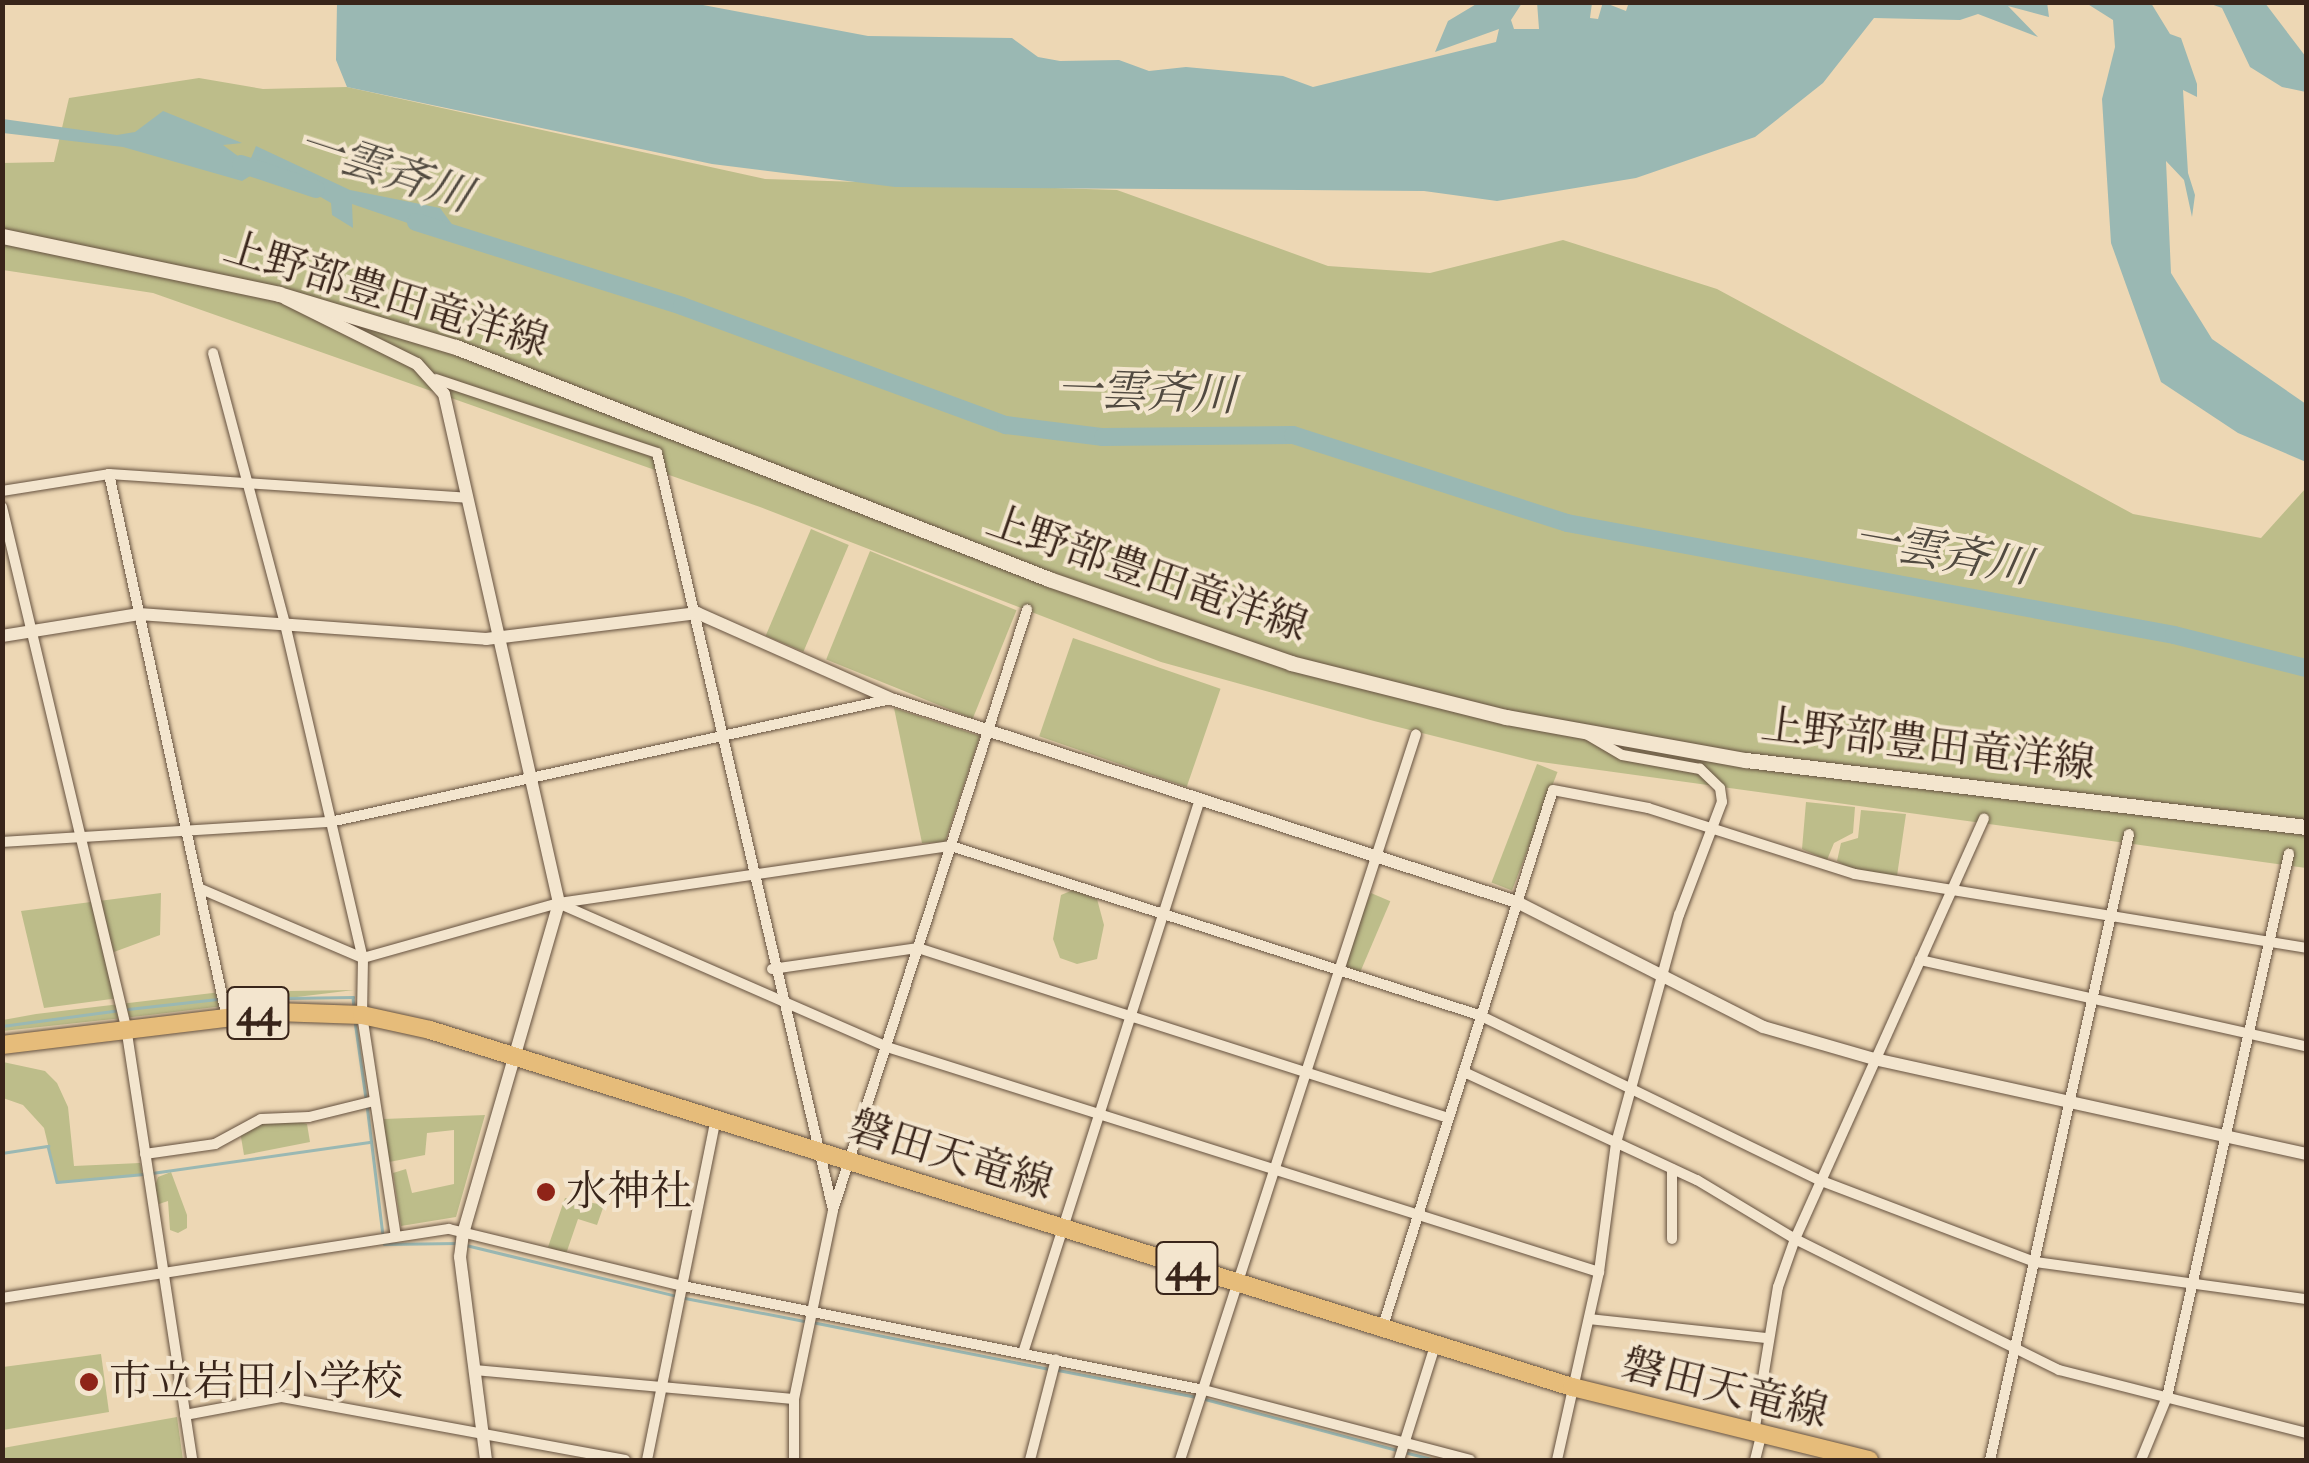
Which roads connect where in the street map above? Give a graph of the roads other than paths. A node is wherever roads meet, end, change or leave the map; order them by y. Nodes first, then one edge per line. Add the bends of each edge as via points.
1 (5, 236) edge
2 (278, 294) junction
3 (213, 353) dead end
4 (436, 378) junction
5 (108, 474) junction
6 (250, 486) junction
7 (2, 491) edge
8 (467, 498) junction
9 (2, 507) edge
10 (1027, 610) dead end
11 (697, 613) junction
12 (139, 614) junction
13 (285, 624) junction
14 (31, 631) junction
15 (2, 636) edge
16 (498, 638) junction
17 (892, 699) junction
18 (989, 731) junction
19 (1582, 732) junction
20 (1416, 734) dead end
21 (725, 736) junction
22 (531, 779) junction
23 (1200, 799) junction
24 (1984, 819) dead end
25 (330, 822) junction
26 (2306, 827) edge
27 (189, 828) junction
28 (1715, 828) junction
29 (2129, 834) dead end
30 (82, 836) junction
31 (2, 842) edge
32 (951, 846) junction
33 (2288, 854) dead end
34 (1379, 857) junction
35 (752, 871) junction
36 (1952, 887) junction
37 (201, 889) junction
38 (1517, 902) junction
39 (559, 903) junction
40 (1162, 913) junction
41 (2112, 914) junction
42 (2268, 941) junction
43 (918, 948) junction
44 (2306, 948) edge
45 (363, 958) junction
46 (1920, 960) junction
47 (772, 968) junction
48 (1341, 973) junction
49 (1662, 980) junction
50 (2093, 997) junction
51 (779, 1001) junction
52 (226, 1014) junction
53 (362, 1015) junction
54 (1129, 1016) junction
55 (1479, 1016) junction
56 (126, 1028) junction
57 (2248, 1032) junction
58 (2, 1045) edge
59 (2306, 1046) edge
60 (887, 1047) junction
61 (512, 1052) junction
62 (1874, 1059) junction
63 (1464, 1072) junction
64 (1307, 1073) junction
65 (1633, 1088) junction
66 (374, 1101) junction
67 (2070, 1102) junction
68 (1097, 1112) junction
69 (716, 1118) junction
70 (1448, 1118) junction
71 (2225, 1136) junction
72 (1616, 1143) junction
73 (819, 1152) junction
74 (145, 1154) junction
75 (2306, 1154) edge
76 (850, 1160) junction
77 (1672, 1169) junction
78 (1277, 1171) junction
79 (1819, 1180) junction
80 (833, 1210) junction
81 (1418, 1216) junction
82 (1059, 1227) junction
83 (463, 1233) junction
84 (396, 1236) junction
85 (1672, 1239) dead end
86 (1794, 1239) junction
87 (2035, 1262) junction
88 (164, 1272) junction
89 (1599, 1272) junction
90 (2193, 1282) junction
91 (1240, 1284) junction
92 (683, 1286) junction
93 (2, 1298) edge
94 (2306, 1299) edge
95 (809, 1310) junction
96 (1589, 1319) junction
97 (1382, 1330) junction
98 (1768, 1338) junction
99 (1435, 1346) junction
100 (2015, 1349) junction
101 (1023, 1353) junction
102 (1056, 1360) junction
103 (474, 1370) junction
104 (663, 1384) junction
105 (1572, 1387) junction
106 (1204, 1390) junction
107 (2167, 1397) junction
108 (794, 1399) junction
109 (185, 1415) junction
110 (2306, 1434) edge
111 (1757, 1435) junction
112 (484, 1437) junction
113 (1405, 1443) junction
114 (192, 1460) edge
115 (486, 1460) edge
116 (625, 1460) edge
117 (647, 1460) edge
118 (794, 1460) edge
119 (1030, 1460) edge
120 (1181, 1460) edge
121 (1399, 1460) edge
122 (1470, 1460) edge
123 (1557, 1460) edge
124 (1755, 1460) edge
125 (1869, 1460) edge
126 (1990, 1460) edge
127 (2141, 1460) edge

1 - 2 main road, 上野部豊田竜洋線
2 - 4 street
2 - 19 main road, 上野部豊田竜洋線 via 596,398 1048,580 1291,663
3 - 6 street
4 - 8 street
4 - 11 street via 657,453
5 - 6 street
5 - 7 street
5 - 12 street
6 - 8 street
6 - 13 street
8 - 16 street
9 - 14 street
10 - 18 street
11 - 16 street
11 - 17 street
11 - 21 street
12 - 13 street
12 - 14 street
12 - 27 street
13 - 16 street
13 - 25 street
14 - 15 street
14 - 30 street
16 - 22 street
17 - 18 street
17 - 21 street
18 - 23 street
18 - 32 street
19 - 26 main road, 上野部豊田竜洋線 via 1926,784
19 - 28 street via 1622,756 1711,776 1722,802
20 - 34 street
21 - 22 street
21 - 35 street
22 - 25 street
22 - 39 street
23 - 34 street
23 - 40 street
24 - 36 street
25 - 27 street
25 - 45 street
27 - 30 street
27 - 37 street
28 - 36 street via 1855,874
28 - 38 street via 1554,790
28 - 49 street via 1678,914
29 - 41 street
30 - 31 street
30 - 56 street
32 - 35 street
32 - 40 street
32 - 43 street
33 - 42 street
34 - 38 street
34 - 48 street
35 - 39 street
35 - 47 street
36 - 41 street
36 - 46 street
37 - 45 street
37 - 52 street
38 - 49 street
38 - 55 street
39 - 45 street
39 - 51 street
39 - 61 street
40 - 48 street
40 - 54 street
41 - 42 street
41 - 50 street
42 - 44 street
42 - 57 street
43 - 47 street
43 - 54 street
43 - 60 street
45 - 53 street
46 - 50 street
46 - 62 street
47 - 51 street
48 - 55 street
48 - 64 street
49 - 62 street via 1763,1027
49 - 65 street
50 - 57 street
50 - 67 street
51 - 60 street
51 - 73 street
52 - 53 main road, 磐田天竜線 / 44
52 - 56 main road, 磐田天竜線 / 44
53 - 61 main road, 磐田天竜線 / 44
53 - 66 street
54 - 64 street
54 - 68 street
55 - 63 street
55 - 65 street
56 - 58 main road, 磐田天竜線 / 44
56 - 74 street
57 - 59 street
57 - 71 street
60 - 68 street
60 - 76 street
61 - 69 main road, 磐田天竜線 / 44
61 - 83 street
62 - 67 street
62 - 79 street
63 - 70 street
63 - 72 street
64 - 70 street
64 - 78 street
65 - 72 street
65 - 79 street
66 - 74 street via 310,1117 261,1119 215,1144
66 - 84 street
67 - 71 street
67 - 87 street
68 - 78 street
68 - 82 street
69 - 73 main road, 磐田天竜線 / 44
69 - 92 street
70 - 81 street
71 - 75 street
71 - 90 street
72 - 77 street
72 - 89 street
73 - 76 main road, 磐田天竜線 / 44
73 - 80 street
74 - 88 street
76 - 80 street
76 - 82 main road, 磐田天竜線 / 44
77 - 85 street
77 - 86 street
78 - 81 street
78 - 91 street
79 - 86 street
79 - 87 street
80 - 95 street
81 - 89 street
81 - 97 street
82 - 91 main road, 磐田天竜線 / 44
82 - 101 street
83 - 84 street
83 - 92 street
83 - 103 street
84 - 88 street
86 - 98 street
86 - 100 street
87 - 90 street
87 - 100 street
88 - 93 street
88 - 109 street
89 - 96 street
90 - 94 street
90 - 107 street
91 - 97 main road, 磐田天竜線 / 44
91 - 106 street
92 - 95 street
92 - 104 street
95 - 101 street
95 - 108 street
96 - 98 street
96 - 105 street
97 - 99 main road, 磐田天竜線 / 44
98 - 111 street
99 - 105 main road, 磐田天竜線 / 44
99 - 113 street
100 - 107 street via 2059,1370
100 - 126 street
101 - 102 street
102 - 106 street
102 - 119 street
103 - 104 street
103 - 112 street
104 - 108 street
104 - 117 street
105 - 111 main road, 磐田天竜線 / 44
105 - 123 street
106 - 113 street
106 - 120 street
107 - 110 street
107 - 127 street
108 - 118 street
109 - 112 street via 282,1397
109 - 114 street
111 - 124 street
111 - 125 main road, 磐田天竜線 / 44
112 - 115 street
112 - 116 street
113 - 121 street
113 - 122 street

